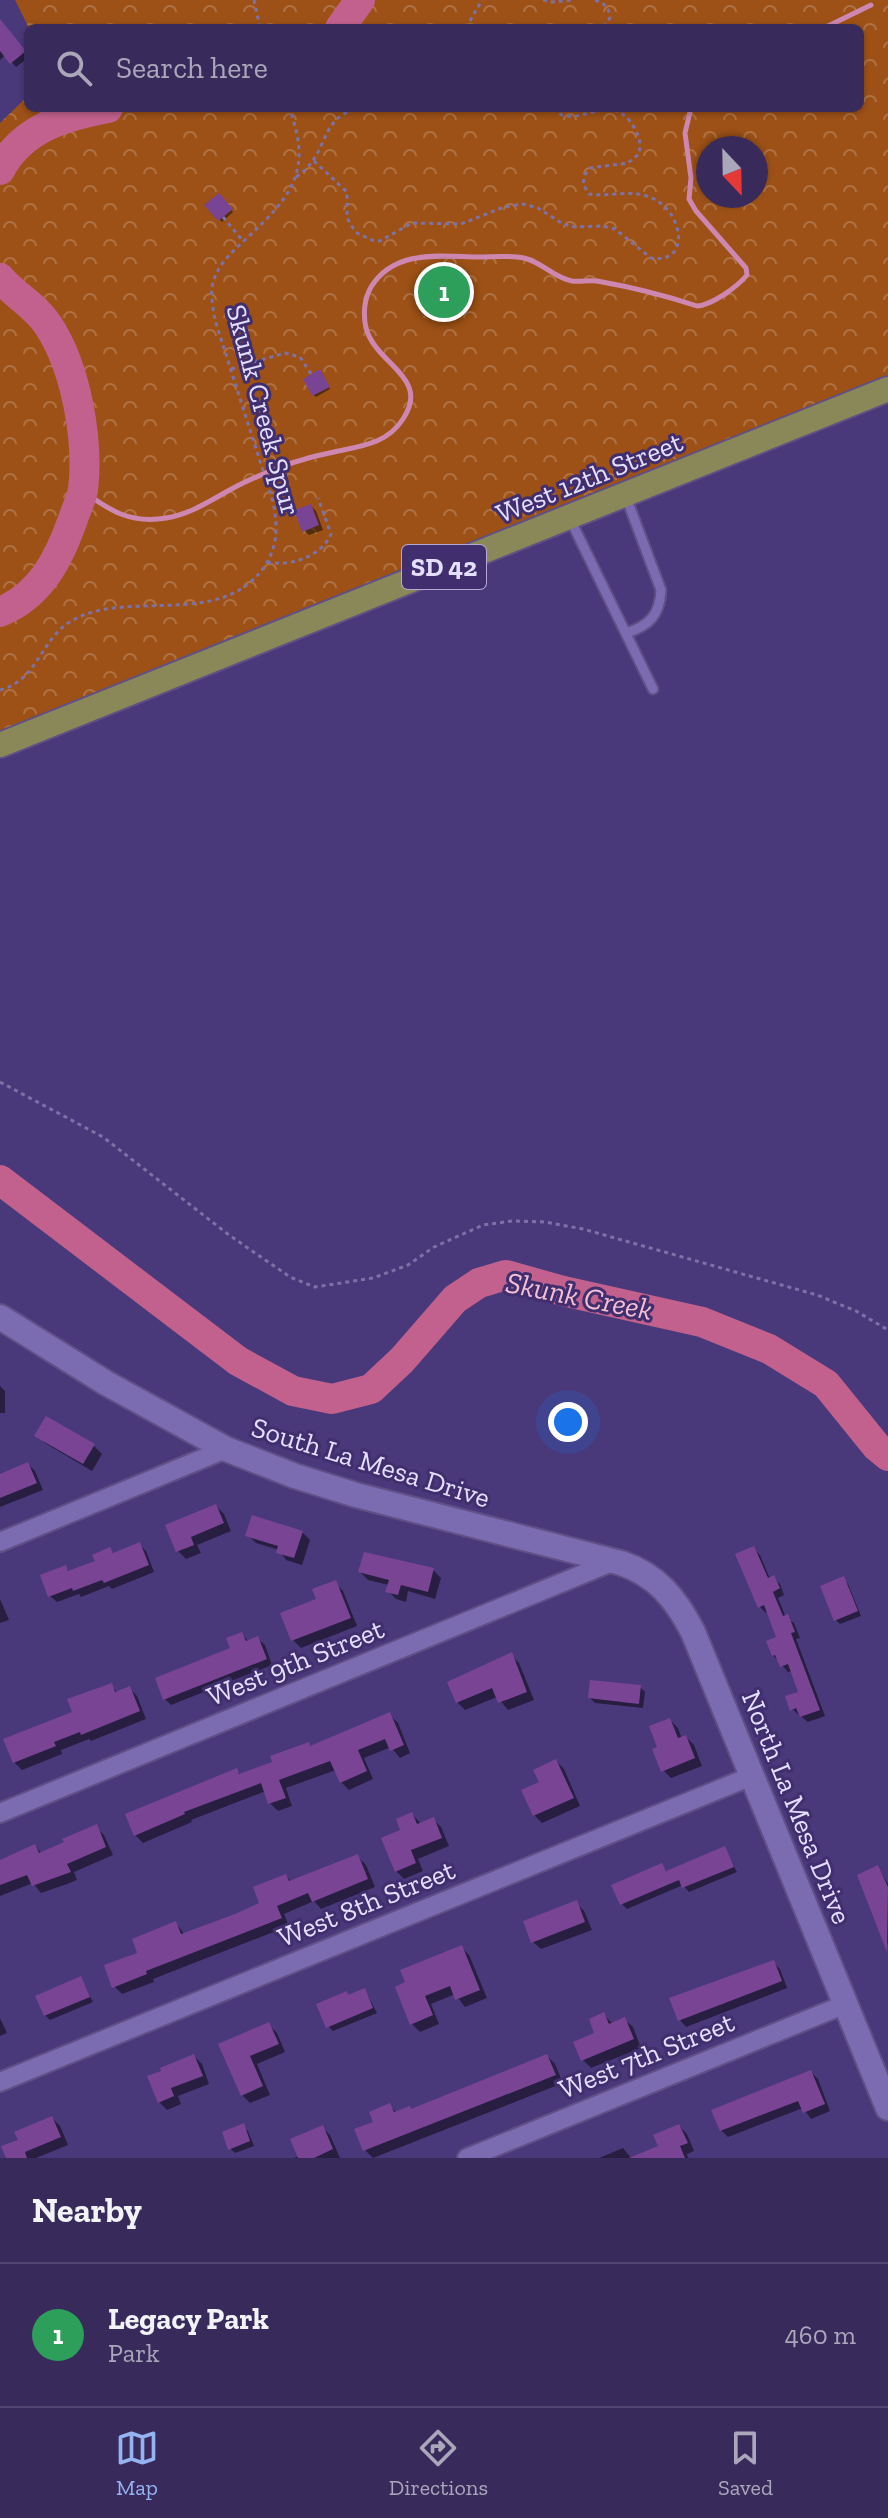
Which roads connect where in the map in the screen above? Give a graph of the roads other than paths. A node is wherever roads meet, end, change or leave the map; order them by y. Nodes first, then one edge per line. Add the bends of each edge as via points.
1 (888, 389) edge
2 (625, 495) junction
3 (569, 517) junction
4 (626, 633) junction
5 (653, 689) dead end
6 (0, 745) edge
7 (0, 1317) edge
8 (226, 1449) junction
9 (0, 1542) edge
10 (612, 1562) junction
11 (752, 1776) junction
12 (0, 1813) edge
13 (846, 2004) junction
14 (0, 2082) edge
15 (888, 2108) edge
16 (467, 2158) edge

1 - 2 main road, West 12th Street / SD 42
2 - 3 main road, West 12th Street / SD 42
2 - 4 lane via 661,590 654,618
3 - 4 lane
3 - 6 main road, West 12th Street / SD 42
4 - 5 lane
7 - 8 street, South La Mesa Drive
8 - 9 street
8 - 10 street, South La Mesa Drive via 356,1495
10 - 11 street, North La Mesa Drive via 656,1581 682,1610
10 - 12 street, West 9th Street
11 - 13 street, North La Mesa Drive
11 - 14 street, West 8th Street
13 - 15 street, North La Mesa Drive
13 - 16 street, West 7th Street

